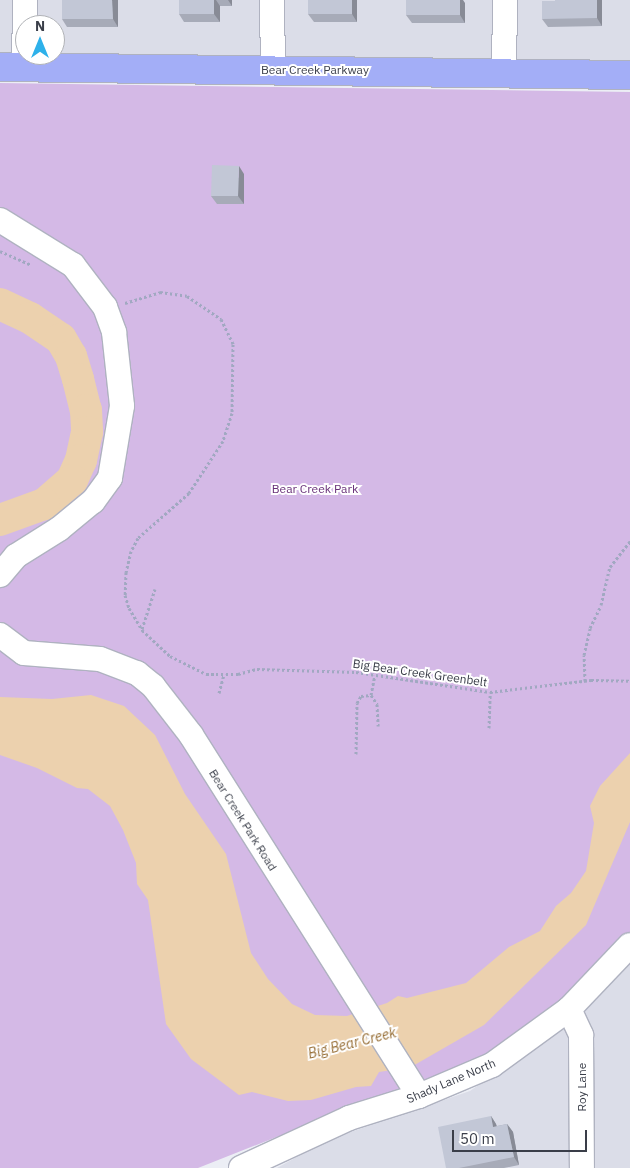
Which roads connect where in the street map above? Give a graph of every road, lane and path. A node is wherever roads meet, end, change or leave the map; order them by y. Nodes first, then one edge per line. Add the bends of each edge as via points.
1 (25, 0) edge
2 (272, 0) edge
3 (504, 0) edge
4 (12, 68) edge
5 (273, 70) junction
6 (504, 72) junction
7 (630, 75) edge
8 (0, 220) edge
9 (0, 251) edge
10 (37, 268) dead end
11 (107, 310) junction
12 (630, 542) edge
13 (0, 575) edge
14 (155, 589) dead end
15 (142, 630) junction
16 (0, 635) edge
17 (224, 674) junction
18 (375, 674) junction
19 (584, 681) junction
20 (630, 681) edge
21 (490, 692) junction
22 (219, 693) dead end
23 (371, 695) junction
24 (378, 726) dead end
25 (489, 728) dead end
26 (356, 754) dead end
27 (630, 945) edge
28 (569, 1009) junction
29 (419, 1096) junction
30 (241, 1168) edge
31 (582, 1168) edge

1 - 4 street
2 - 5 street
3 - 6 street
4 - 5 main road, Bear Creek Parkway
5 - 6 main road, Bear Creek Parkway
6 - 7 main road, Bear Creek Parkway
8 - 11 street via 73,265
9 - 10 path
11 - 13 street via 114,332 122,406 110,478 93,501 59,529 16,556
11 - 15 path, Big Bear Creek Greenbelt via 160,292 179,293 212,310 227,327 233,344 232,413 222,440 189,493 146,530 131,551 125,595
12 - 19 path via 610,567 601,605 590,628 584,655
14 - 15 path
15 - 17 path, Big Bear Creek Greenbelt via 170,656 186,665 206,674
16 - 29 street, Bear Creek Park Road via 24,653 100,660 137,673 153,686 191,735
17 - 18 path, Big Bear Creek Greenbelt via 257,669
17 - 22 path
18 - 21 path, Big Bear Creek Greenbelt
18 - 23 path
19 - 20 path, Big Bear Creek Greenbelt
19 - 21 path, Big Bear Creek Greenbelt
21 - 25 path
23 - 24 path via 377,704
23 - 26 path via 361,696 357,703
27 - 28 street, Shady Lane North
28 - 29 street, Shady Lane North via 492,1065
28 - 31 street, Roy Lane via 581,1035
29 - 30 street, Shady Lane North via 349,1118

